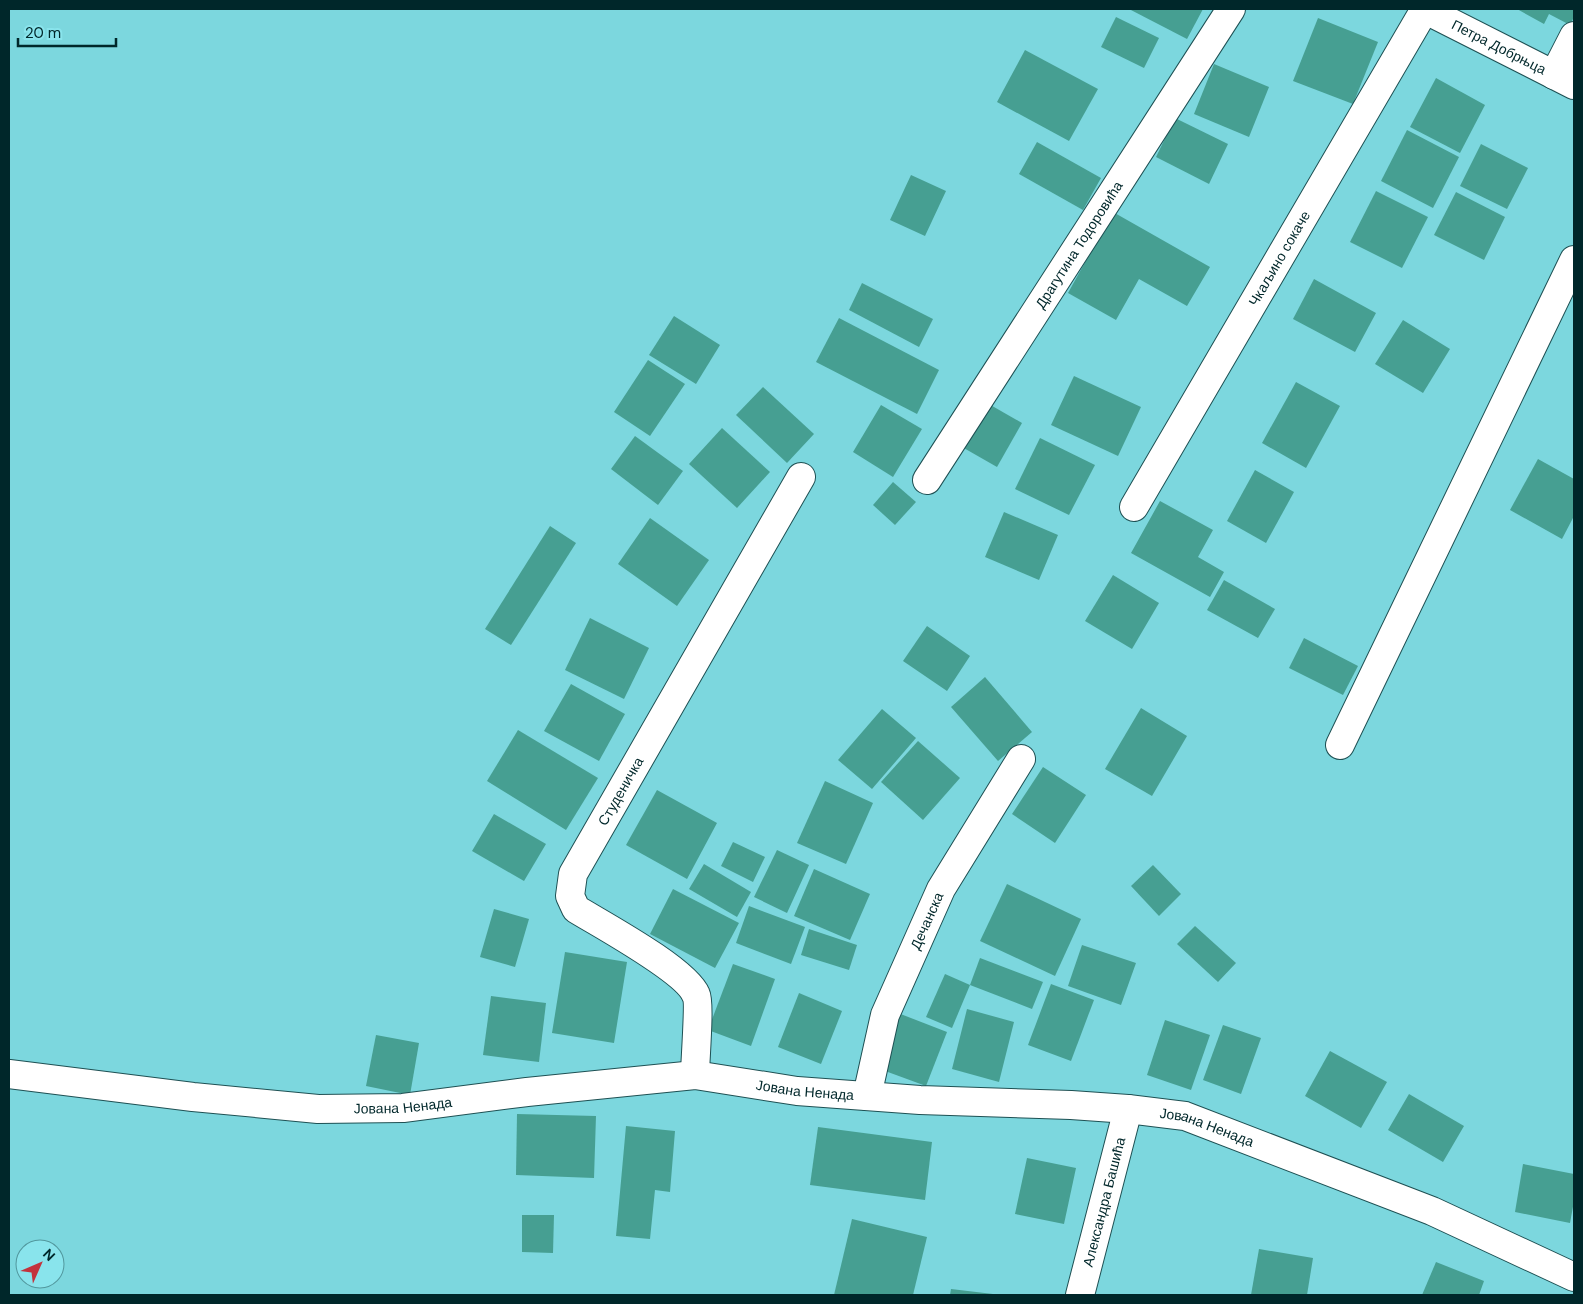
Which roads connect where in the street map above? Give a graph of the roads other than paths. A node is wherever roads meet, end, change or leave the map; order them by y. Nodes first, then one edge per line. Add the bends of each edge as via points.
1 (1231, 9) edge
2 (1424, 9) edge
3 (1574, 36) edge
4 (1564, 80) edge
5 (1574, 260) edge
6 (801, 477) dead end
7 (927, 480) dead end
8 (1134, 507) dead end
9 (1340, 745) dead end
10 (1021, 759) dead end
11 (9, 1074) edge
12 (695, 1075) junction
13 (867, 1096) junction
14 (1128, 1109) junction
15 (1574, 1277) edge
16 (1080, 1295) edge

1 - 7 street, Драгутина Тодоровића
2 - 4 street, Петра Добрњца
2 - 8 street, Чкаљино сокаче
3 - 4 street
5 - 9 street
6 - 12 street, Студеничка via 573,874 570,896 576,909 666,965 684,978 697,996
10 - 13 street, Дечанска via 941,889 885,1015
11 - 12 street, Јована Ненада via 318,1109 403,1108
12 - 13 street, Јована Ненада via 798,1091
13 - 14 street, Јована Ненада
14 - 15 street, Јована Ненада via 1185,1116 1432,1212
14 - 16 street, Александра Башића

